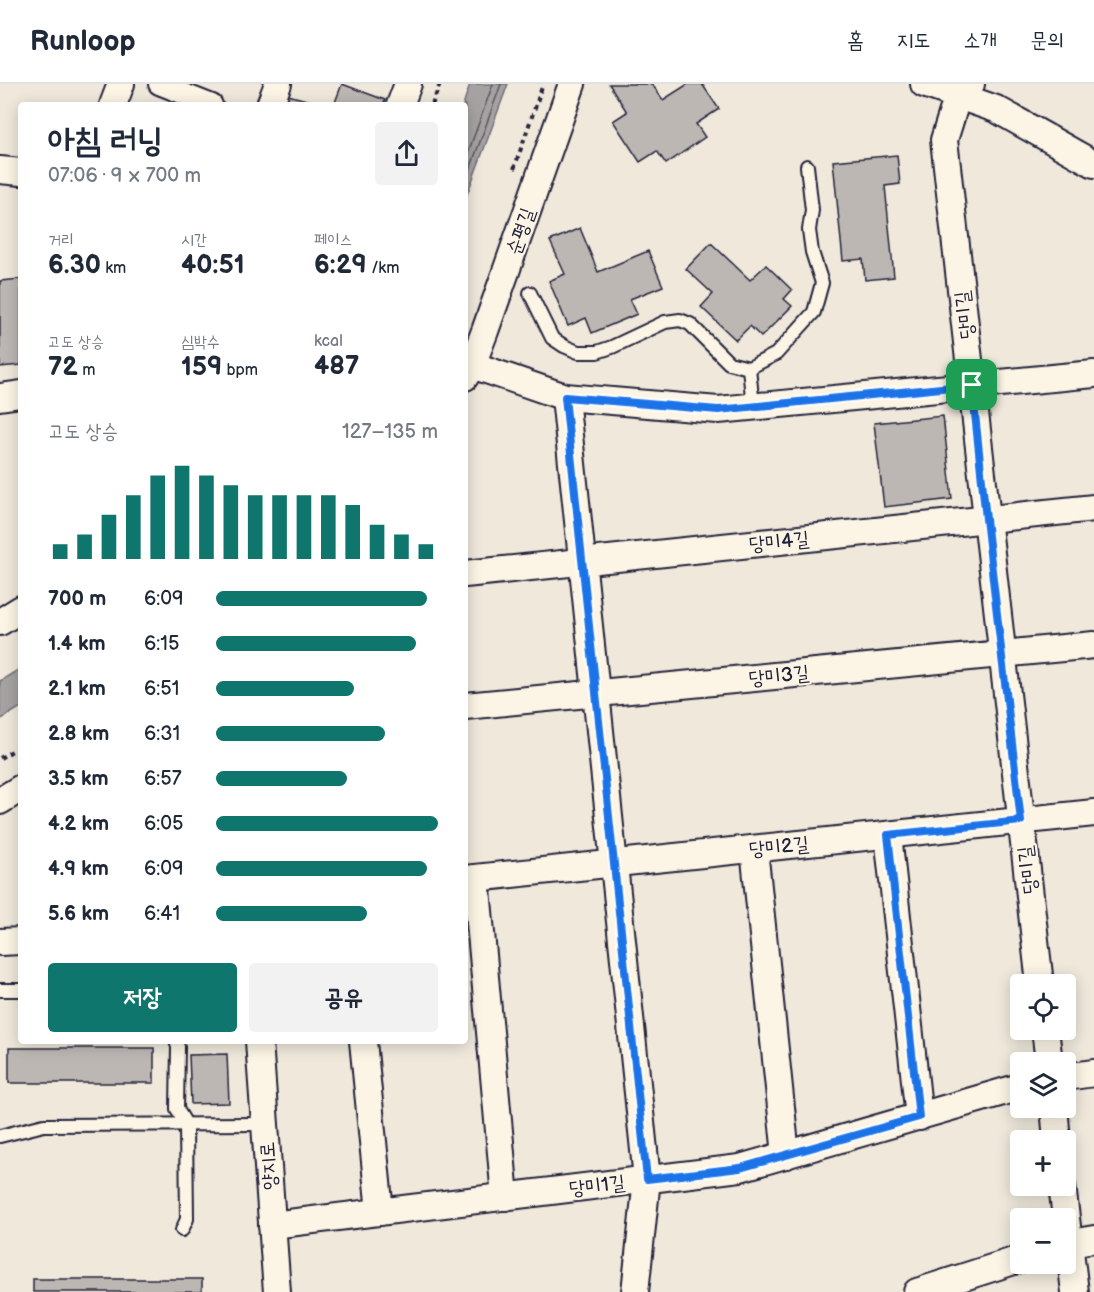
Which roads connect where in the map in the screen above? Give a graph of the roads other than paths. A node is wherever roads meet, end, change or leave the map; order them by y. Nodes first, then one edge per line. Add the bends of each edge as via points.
1 (121, 84) edge
2 (159, 84) edge
3 (278, 84) edge
4 (408, 84) edge
5 (572, 84) edge
6 (924, 84) edge
7 (964, 90) edge
8 (114, 102) edge
9 (204, 102) edge
10 (271, 102) edge
11 (401, 102) edge
12 (1094, 164) edge
13 (807, 166) dead end
14 (0, 170) edge
15 (18, 172) edge
16 (530, 293) dead end
17 (749, 368) junction
18 (468, 371) edge
19 (1094, 374) edge
20 (972, 385) junction
21 (18, 394) edge
22 (0, 397) edge
23 (565, 397) junction
24 (753, 406) junction
25 (1094, 508) edge
26 (986, 519) junction
27 (583, 562) junction
28 (468, 574) edge
29 (18, 611) edge
30 (0, 622) edge
31 (1094, 645) edge
32 (1002, 654) junction
33 (597, 693) junction
34 (468, 706) edge
35 (18, 790) edge
36 (0, 801) edge
37 (1094, 813) edge
38 (1021, 821) junction
39 (888, 835) junction
40 (754, 849) junction
41 (615, 863) junction
42 (471, 878) edge
43 (18, 941) edge
44 (0, 942) edge
45 (1039, 974) edge
46 (0, 990) edge
47 (18, 990) edge
48 (177, 1044) edge
49 (259, 1044) edge
50 (363, 1044) edge
51 (1094, 1074) edge
52 (1076, 1076) edge
53 (1010, 1090) edge
54 (919, 1117) junction
55 (186, 1124) junction
56 (265, 1124) junction
57 (0, 1136) edge
58 (786, 1155) junction
59 (647, 1179) junction
60 (506, 1197) junction
61 (380, 1212) junction
62 (272, 1225) junction
63 (182, 1230) dead end
64 (1094, 1239) edge
65 (1076, 1242) edge
66 (1010, 1262) edge
67 (1072, 1274) edge
68 (277, 1292) edge
69 (634, 1292) edge
70 (917, 1292) edge
71 (1075, 1292) edge

1 - 8 street
2 - 9 street
3 - 10 street
4 - 11 street
5 - 18 street, 순평길
6 - 7 street
7 - 12 street
7 - 20 street, 당미길 via 944,140
13 - 17 lane via 812,210 809,230 822,283 814,312 776,354
14 - 15 street
16 - 17 lane via 552,338 578,352 597,352 665,322 680,320 690,324 729,363
17 - 24 lane
18 - 23 street
19 - 20 street
20 - 24 street
20 - 26 street, 당미길
21 - 22 street
23 - 24 street via 718,410
23 - 27 street
25 - 26 street, 당미4길
26 - 27 street, 당미4길
26 - 32 street, 당미길
27 - 28 street, 당미4길
27 - 33 street
29 - 30 street
31 - 32 street, 당미3길
32 - 33 street, 당미3길
32 - 38 street, 당미길
33 - 34 street, 당미3길
33 - 41 street
35 - 36 street
37 - 38 street, 당미2길
38 - 39 street, 당미2길
38 - 45 street, 당미길
39 - 40 street, 당미2길
39 - 54 street
40 - 41 street, 당미2길
40 - 58 street
41 - 42 street, 당미2길
41 - 59 street
42 - 60 street
43 - 44 street
46 - 47 lane
48 - 55 lane via 177,1109
49 - 56 street, 양지로
50 - 61 street
51 - 52 street
53 - 54 street, 당미1길
54 - 58 street, 당미1길
55 - 56 lane
55 - 57 lane via 44,1125
55 - 63 lane via 187,1219
56 - 62 street, 양지로
58 - 59 street, 당미1길 via 740,1168
59 - 60 street, 당미1길
59 - 69 street
60 - 61 street, 당미1길
61 - 62 street, 당미1길
62 - 68 street, 양지로
64 - 65 street
66 - 70 street
67 - 71 street

